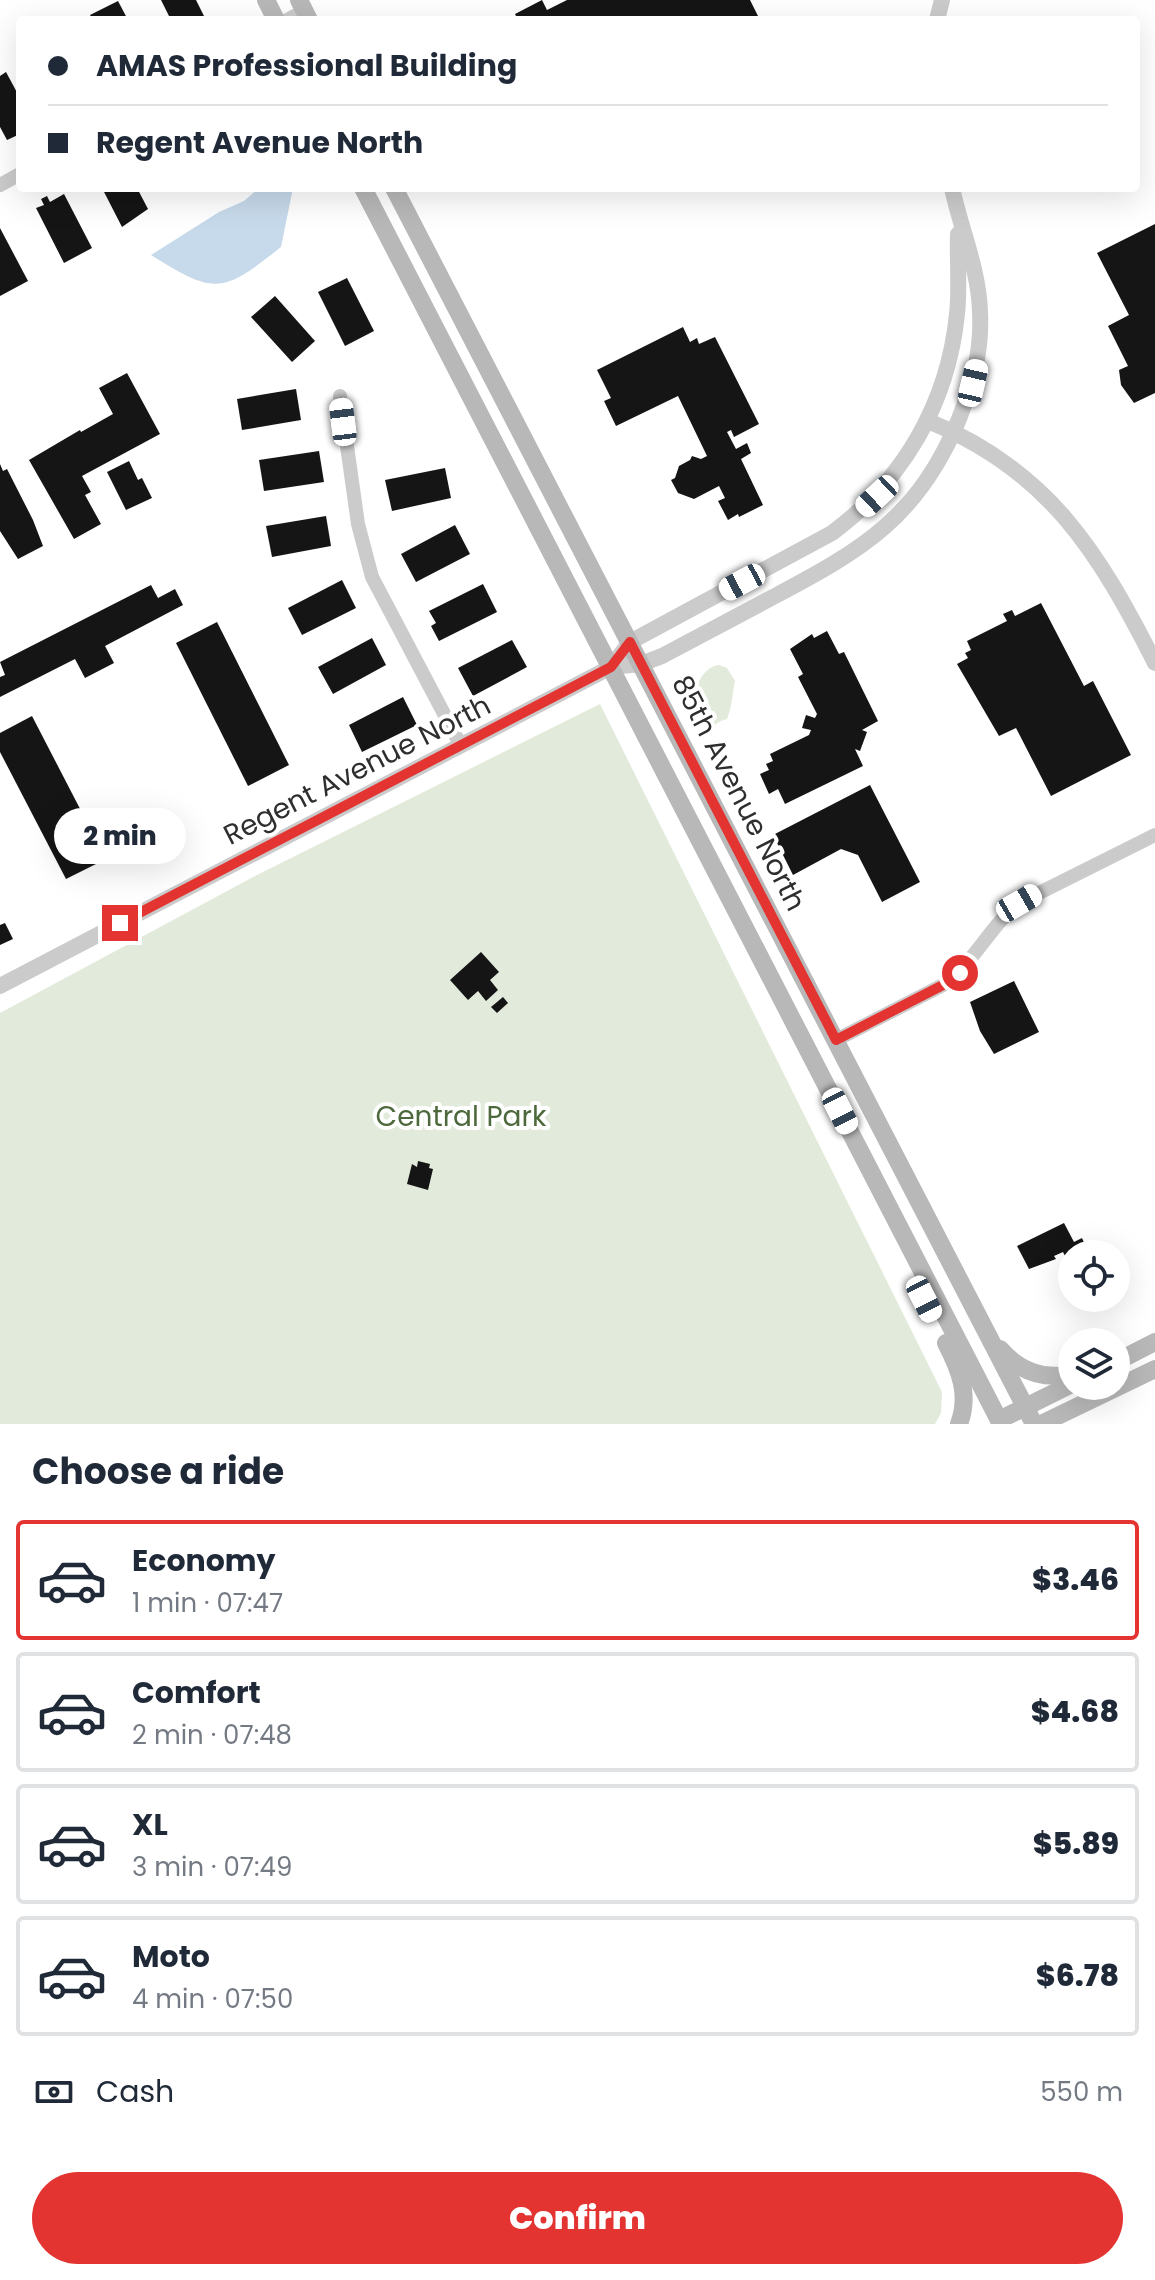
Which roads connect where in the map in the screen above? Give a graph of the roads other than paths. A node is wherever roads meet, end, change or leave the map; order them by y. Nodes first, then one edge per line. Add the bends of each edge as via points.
1 (365, 192) edge
2 (396, 192) edge
3 (953, 192) edge
4 (959, 220) junction
5 (340, 396) dead end
6 (928, 421) junction
7 (953, 432) junction
8 (630, 642) junction
9 (1155, 663) edge
10 (641, 664) junction
11 (611, 667) junction
12 (461, 746) junction
13 (1155, 835) edge
14 (0, 986) edge
15 (836, 1040) junction
16 (883, 1196) junction
17 (984, 1329) junction
18 (1153, 1343) edge
19 (1130, 1346) edge
20 (1130, 1355) edge
21 (1155, 1369) edge
22 (1058, 1375) edge
23 (1130, 1381) edge
24 (1058, 1395) edge
25 (1092, 1400) edge
26 (1095, 1400) edge
27 (1030, 1416) edge
28 (997, 1423) edge
29 (959, 1424) edge
30 (1041, 1424) edge
31 (1078, 1424) edge

1 - 11 main road, 85th Avenue North
2 - 8 main road, 85th Avenue North
3 - 4 street
4 - 6 street, Regent Avenue North via 953,343
4 - 7 street, Regent Avenue North via 978,281 980,339 973,383
5 - 12 street via 358,524 372,577
6 - 7 street
6 - 8 street, Regent Avenue North via 877,496 840,527
7 - 9 street via 1017,473 1076,528 1109,576
7 - 10 street, Regent Avenue North via 924,485 863,546
8 - 10 main road, 85th Avenue North
8 - 11 street, Regent Avenue North
10 - 11 street, Regent Avenue North
10 - 15 main road, 85th Avenue North
11 - 12 street, Regent Avenue North
11 - 16 main road, 85th Avenue North
12 - 14 street, Regent Avenue North
13 - 15 street via 1019,903 960,973
15 - 17 main road, 85th Avenue North
16 - 28 main road, 85th Avenue North
16 - 29 main road via 883,1221 963,1383 966,1398
17 - 22 main road via 1016,1365
17 - 27 main road, 85th Avenue North
18 - 19 main road
18 - 20 main road
21 - 23 main road
24 - 27 main road
25 - 30 main road
26 - 31 main road
27 - 28 main road

